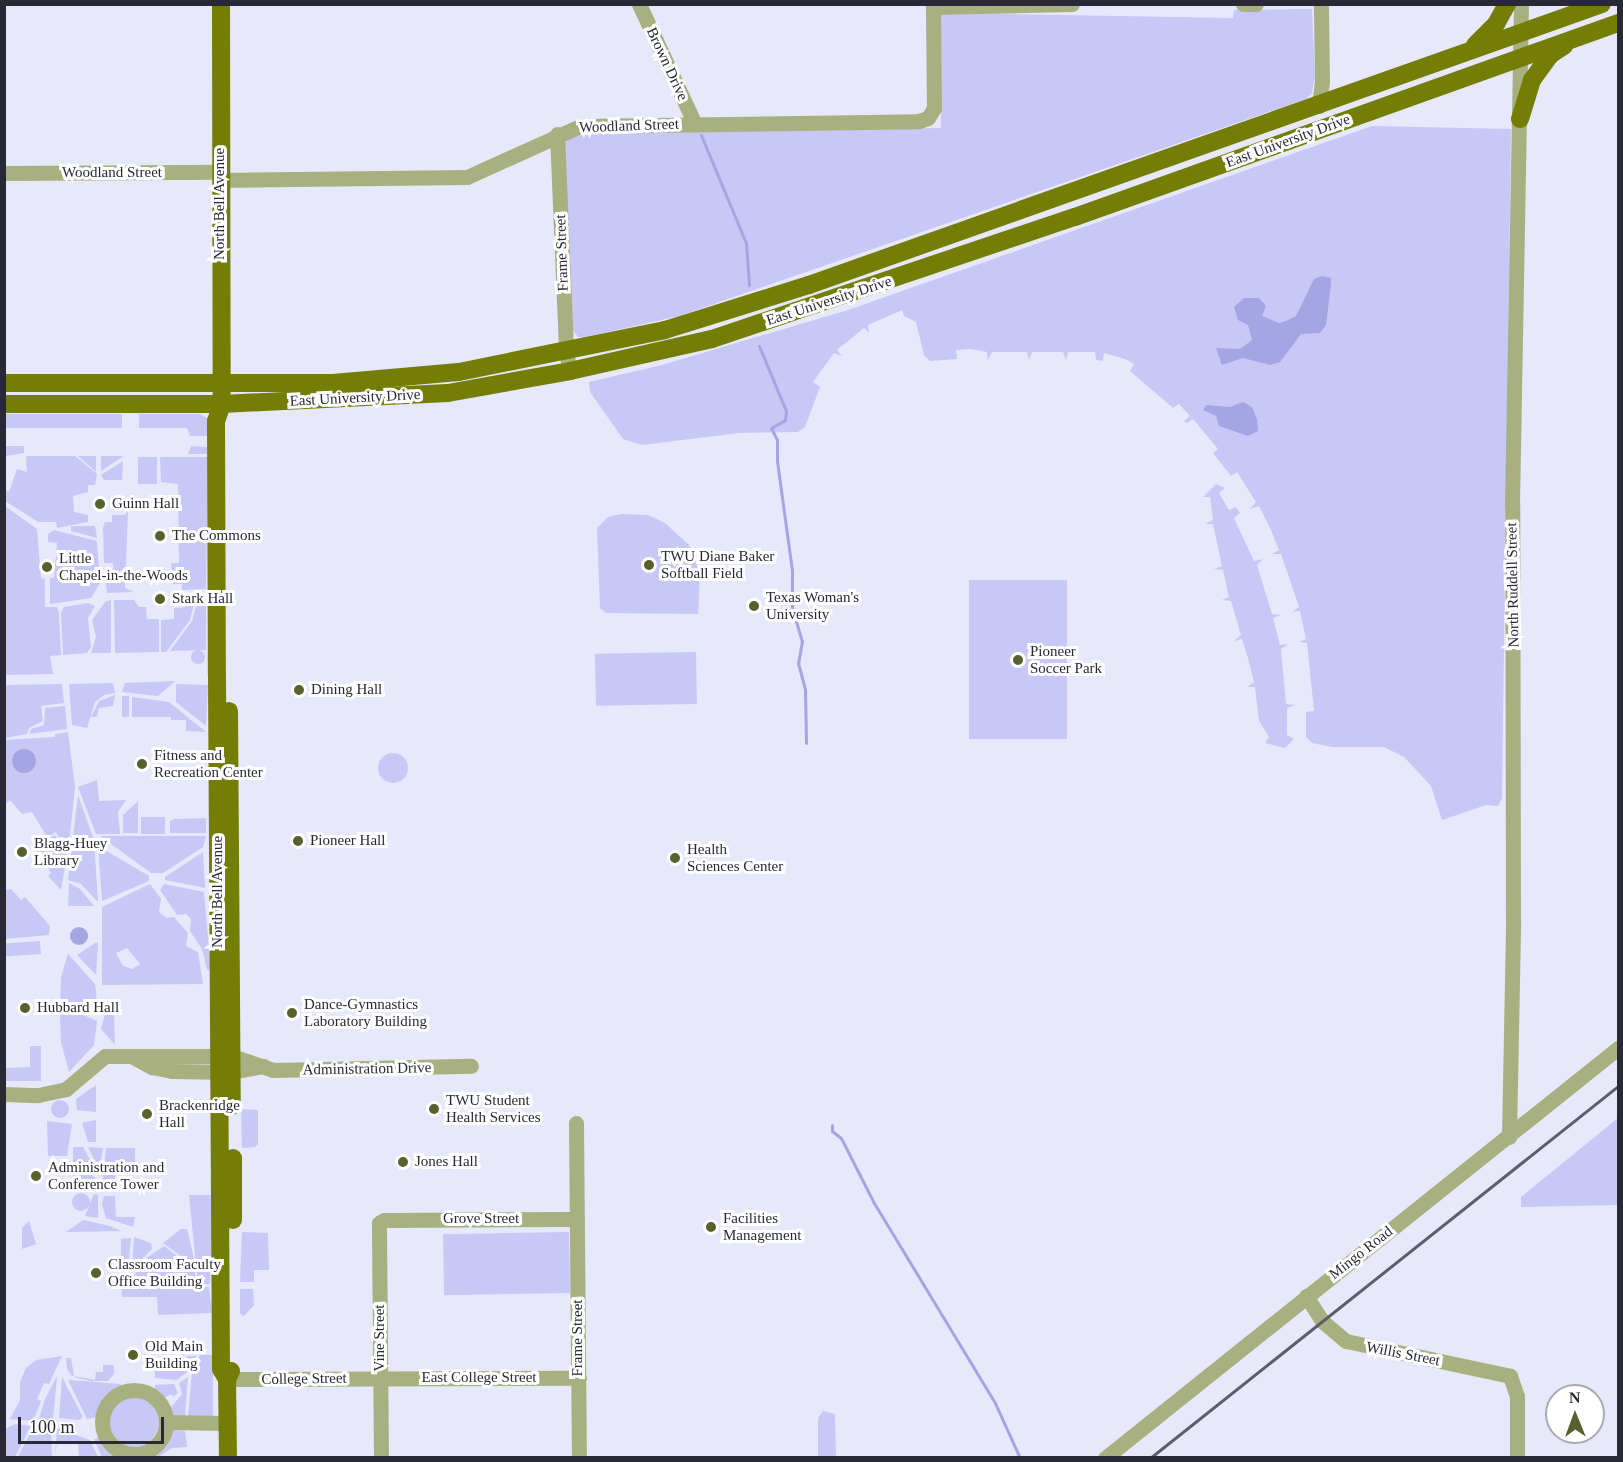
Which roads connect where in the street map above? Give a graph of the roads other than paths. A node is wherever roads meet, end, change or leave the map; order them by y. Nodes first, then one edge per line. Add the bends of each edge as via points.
1 (221, 4) edge
2 (639, 4) edge
3 (1072, 4) edge
4 (1243, 4) edge
5 (1256, 4) edge
6 (1305, 4) edge
7 (1507, 4) edge
8 (1521, 4) edge
9 (1602, 4) edge
10 (1322, 5) edge
11 (933, 6) edge
12 (1618, 23) edge
13 (1521, 33) junction
14 (1582, 35) junction
15 (1470, 50) junction
16 (1520, 56) junction
17 (1318, 106) junction
18 (1520, 119) junction
19 (695, 124) junction
20 (557, 134) junction
21 (4, 173) edge
22 (220, 176) junction
23 (566, 352) junction
24 (570, 371) junction
25 (4, 383) edge
26 (222, 385) junction
27 (4, 404) edge
28 (222, 404) junction
29 (1618, 1048) edge
30 (226, 1064) junction
31 (471, 1066) dead end
32 (4, 1094) edge
33 (576, 1124) dead end
34 (1509, 1137) junction
35 (578, 1219) junction
36 (384, 1220) joint
37 (1306, 1296) junction
38 (380, 1378) junction
39 (579, 1378) junction
40 (227, 1379) junction
41 (166, 1422) junction
42 (228, 1423) junction
43 (133, 1456) edge
44 (228, 1458) edge
45 (381, 1458) edge
46 (579, 1458) edge
47 (1105, 1458) edge
48 (1517, 1458) edge

1 - 22 main road, North Bell Avenue
2 - 19 street, Brown Drive
3 - 11 street
4 - 5 street
6 - 10 street
7 - 15 main road via 1496,24
8 - 13 street, North Ruddell Street
9 - 13 main road, East University Drive
10 - 17 street via 1322,81
11 - 19 street, Woodland Street via 934,108 928,118
12 - 14 main road, East University Drive
13 - 15 main road, East University Drive
13 - 16 street, North Ruddell Street
14 - 16 main road, East University Drive
14 - 18 main road via 1541,66 1526,92
15 - 17 main road, East University Drive
16 - 18 street, North Ruddell Street
16 - 24 main road, East University Drive via 845,297 712,339
17 - 23 main road, East University Drive via 809,285 665,330
18 - 34 street, North Ruddell Street via 1512,505 1514,822
19 - 20 street, Woodland Street via 580,126
20 - 22 street, Woodland Street via 467,177
20 - 23 street, Frame Street
21 - 22 street, Woodland Street
22 - 26 main road, North Bell Avenue
23 - 24 street, Frame Street
23 - 26 main road, East University Drive via 459,372 333,384
24 - 28 main road, East University Drive via 448,393
25 - 26 main road, East University Drive
26 - 28 main road, North Bell Avenue
27 - 28 main road, East University Drive
28 - 30 main road, North Bell Avenue via 228,420
29 - 34 street, Mingo Road
30 - 31 street, Administration Drive via 273,1070
30 - 32 street, Administration Drive via 152,1067 131,1056 105,1056 66,1089 38,1095
30 - 40 main road, North Bell Avenue via 232,1368
33 - 35 street, Frame Street
34 - 37 street, Mingo Road
35 - 36 street, Grove Street
35 - 39 street, Frame Street
36 - 38 street, Vine Street via 379,1223
37 - 47 street, Mingo Road
37 - 48 street, Willis Street via 1322,1321 1346,1341 1503,1373 1515,1384
38 - 39 street, East College Street
38 - 40 street, College Street
38 - 45 street, Vine Street
39 - 46 street, Frame Street
40 - 42 main road, North Bell Avenue
41 - 42 street
41 - 43 street via 155,1446
41 - 43 street via 161,1406 142,1392 124,1392 110,1401 103,1415 105,1436 118,1450
42 - 44 main road, North Bell Avenue

